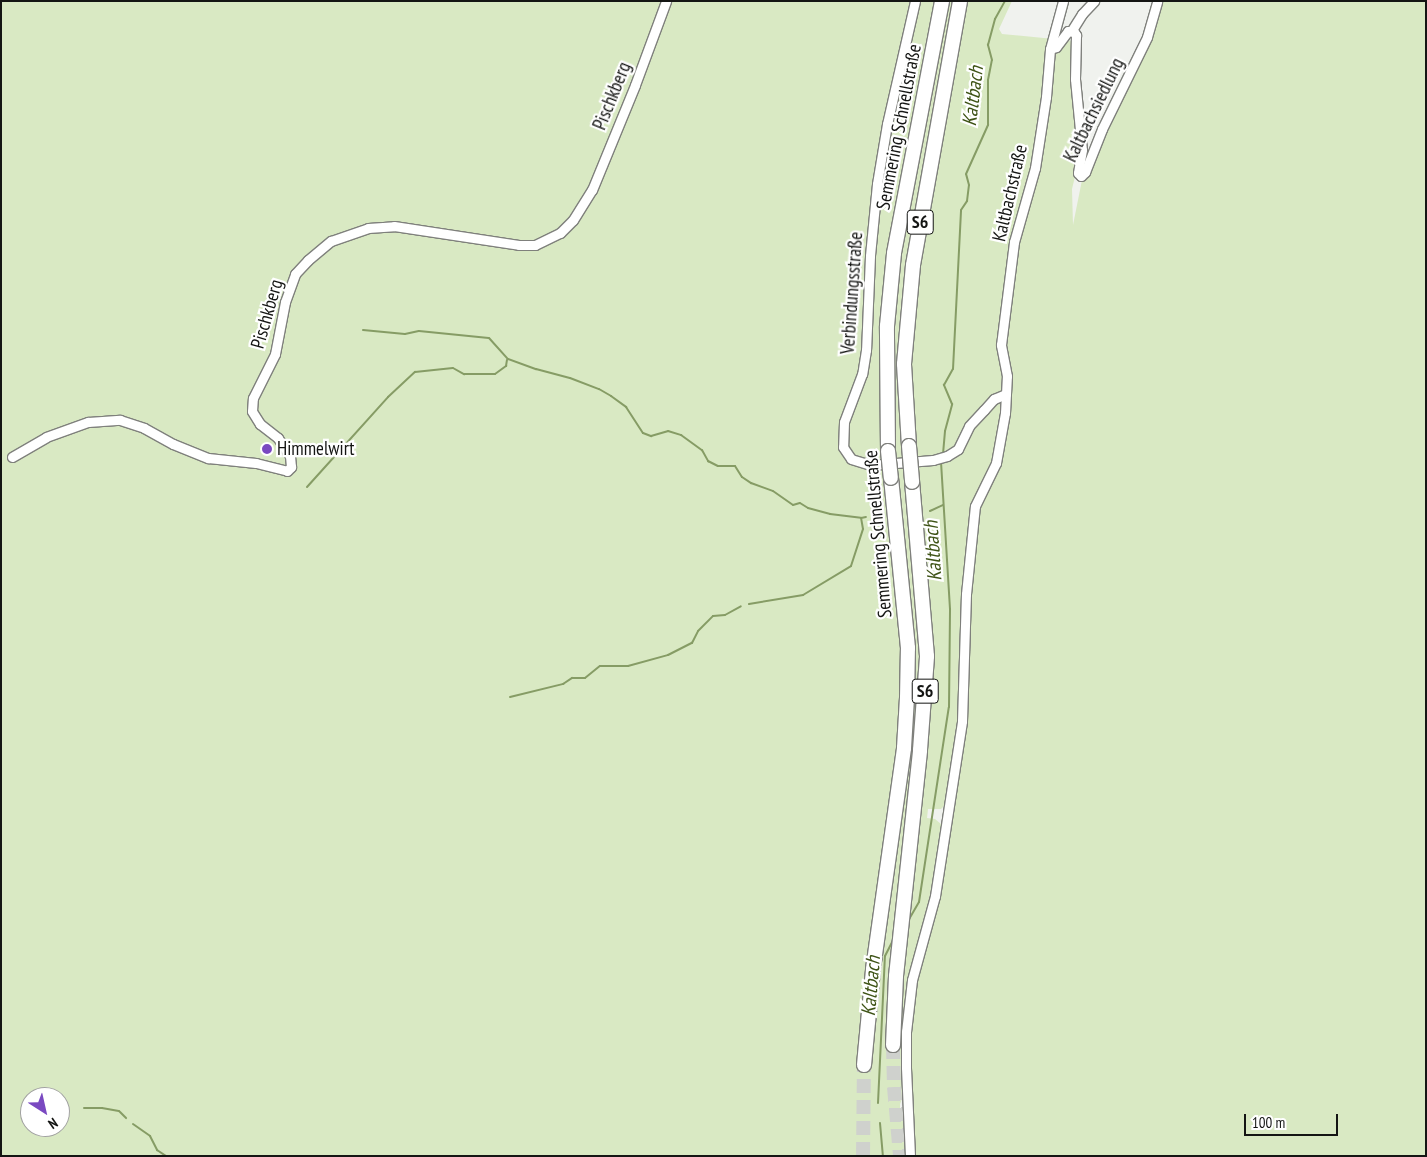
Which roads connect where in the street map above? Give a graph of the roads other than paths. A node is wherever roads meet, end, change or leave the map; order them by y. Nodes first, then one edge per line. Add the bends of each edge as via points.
1 (666, 1) edge
2 (916, 1) edge
3 (942, 1) edge
4 (960, 1) edge
5 (1062, 1) edge
6 (1094, 1) edge
7 (1157, 1) edge
8 (1072, 30) junction
9 (1050, 49) junction
10 (1006, 394) junction
11 (12, 457) dead end
12 (893, 1045) tunnel mouth
13 (864, 1065) tunnel mouth
14 (910, 1156) edge

1 - 11 street, Pischkberg via 592,190 573,220 560,233 536,245 519,245 394,226 368,228 331,241 295,274 285,302 275,354 253,398 252,411 290,456 291,467 287,471 256,463 208,458 120,420 88,422 46,437
2 - 10 street, Verbindungsstraße via 887,124 878,184 862,374 844,422 842,440 847,455 872,465 948,456 958,449 969,426 994,399
3 - 13 highway, Semmering Schnellstraße / S6, bridge via 894,253 887,326 888,451 908,648 907,698 904,748 873,969
4 - 12 highway, Semmering Schnellstraße / S6, bridge via 913,265 904,364 927,656 899,947
5 - 9 street, Kaltbachstraße
6 - 8 street
7 - 8 street, Kaltbachsiedlung via 1147,37 1085,172 1080,176 1082,150 1075,78 1076,35
8 - 9 street
9 - 10 street, Kaltbachstraße via 1035,168 1014,242 1003,322 1001,345 1007,376
10 - 14 street, Kaltbachstraße via 996,463 975,506 966,594 962,721 936,896 912,980 906,1032

